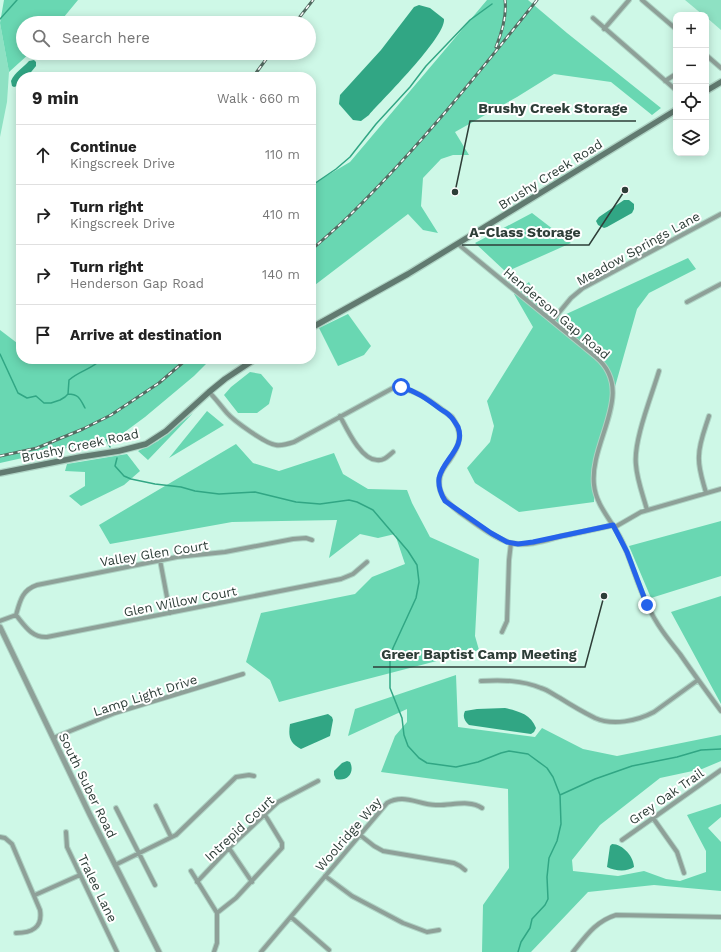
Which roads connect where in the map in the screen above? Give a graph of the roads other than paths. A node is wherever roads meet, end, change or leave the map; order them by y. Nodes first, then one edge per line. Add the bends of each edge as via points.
1 (629, 0) edge
2 (642, 0) edge
3 (593, 18) dead end
4 (673, 26) edge
5 (604, 28) junction
6 (709, 58) edge
7 (721, 68) edge
8 (673, 76) edge
9 (665, 81) junction
10 (721, 82) edge
11 (673, 88) edge
12 (709, 90) edge
13 (673, 112) edge
14 (721, 214) edge
15 (458, 244) junction
16 (721, 284) edge
17 (687, 302) dead end
18 (552, 321) junction
19 (316, 325) edge
20 (247, 364) edge
21 (659, 371) dead end
22 (209, 392) junction
23 (340, 416) junction
24 (709, 416) dead end
25 (393, 452) dead end
26 (0, 473) edge
27 (721, 489) edge
28 (706, 493) junction
29 (648, 510) junction
30 (614, 526) junction
31 (312, 540) dead end
32 (511, 543) junction
33 (160, 560) junction
34 (367, 562) dead end
35 (170, 613) junction
36 (16, 615) junction
37 (0, 621) edge
38 (0, 627) edge
39 (502, 632) dead end
40 (243, 674) dead end
41 (698, 680) junction
42 (481, 682) dead end
43 (721, 710) edge
44 (53, 738) junction
45 (721, 770) edge
46 (254, 776) dead end
47 (318, 781) dead end
48 (156, 806) dead end
49 (116, 808) dead end
50 (482, 808) dead end
51 (265, 815) junction
52 (653, 818) junction
53 (66, 832) dead end
54 (360, 835) junction
55 (0, 837) edge
56 (171, 838) junction
57 (622, 840) dead end
58 (229, 848) junction
59 (139, 853) junction
60 (114, 865) junction
61 (465, 870) dead end
62 (191, 871) dead end
63 (684, 873) dead end
64 (80, 875) junction
65 (325, 876) junction
66 (197, 882) junction
67 (252, 882) junction
68 (155, 885) dead end
69 (35, 895) junction
70 (217, 914) junction
71 (291, 917) junction
72 (721, 917) edge
73 (439, 930) dead end
74 (16, 933) dead end
75 (329, 950) dead end
76 (116, 951) edge
77 (159, 952) edge
78 (214, 952) edge
79 (261, 952) edge
80 (573, 952) edge

1 - 5 street
2 - 4 street
3 - 5 street
5 - 9 street
6 - 7 street
8 - 9 street
9 - 11 street
10 - 12 main road
13 - 15 main road, Brushy Creek Road
14 - 18 street, Meadow Springs Lane via 583,288
15 - 18 street, Henderson Gap Road
15 - 19 main road, Brushy Creek Road
16 - 17 street
18 - 30 street, Henderson Gap Road via 600,360 611,377 613,400 596,456 593,483 598,501
20 - 22 main road, Brushy Creek Road
21 - 29 street via 635,457
22 - 23 street via 228,414 268,443 276,445 294,442
22 - 26 main road, Brushy Creek Road via 166,431 146,444
23 - 25 street via 360,451 370,459 384,459
23 - 32 street via 385,391 401,387 419,394 452,417 459,429 459,443 439,478 441,493 445,501 460,512
24 - 28 street via 699,457
27 - 28 street
28 - 29 street
29 - 30 street
30 - 32 street via 528,543
30 - 41 street, Henderson Gap Road via 654,618
31 - 33 street, Valley Glen Court via 293,539 225,552
32 - 39 street via 507,622
33 - 35 street
33 - 36 street, Valley Glen Court via 33,586 22,597
34 - 35 street, Glen Willow Court via 353,574 341,579
35 - 36 street, Glen Willow Court via 42,637 31,633
36 - 37 street
38 - 44 street, South Suber Road
40 - 44 street, Lamp Light Drive via 115,713
41 - 42 street via 647,716 615,722 596,718 543,688 524,682
41 - 43 street, Henderson Gap Road
44 - 60 street, South Suber Road
45 - 52 street, Grey Oak Trail
46 - 56 street via 233,779
47 - 51 street, Intrepid Court via 278,802
48 - 56 street
49 - 59 street
50 - 54 street, Woolridge Way via 471,804 435,805 398,799 384,806
51 - 58 street, Intrepid Court
51 - 67 street via 282,845
52 - 57 street, Grey Oak Trail
52 - 63 street via 677,852
53 - 64 street, Tralee Lane via 67,848
54 - 61 street via 383,851 454,863
54 - 65 street, Woolridge Way
55 - 69 street via 12,844
56 - 59 street
58 - 66 street, Intrepid Court
58 - 67 street
59 - 60 street
59 - 68 street
60 - 77 street, South Suber Road
62 - 66 street
64 - 69 street
64 - 76 street, Tralee Lane
65 - 71 street, Woolridge Way
65 - 73 street via 352,896 403,923 427,932
66 - 70 street
67 - 70 street
69 - 74 street via 41,913 38,924 29,932
70 - 78 street via 217,943
71 - 75 street
71 - 79 street, Woolridge Way
72 - 80 street via 616,915 594,926

